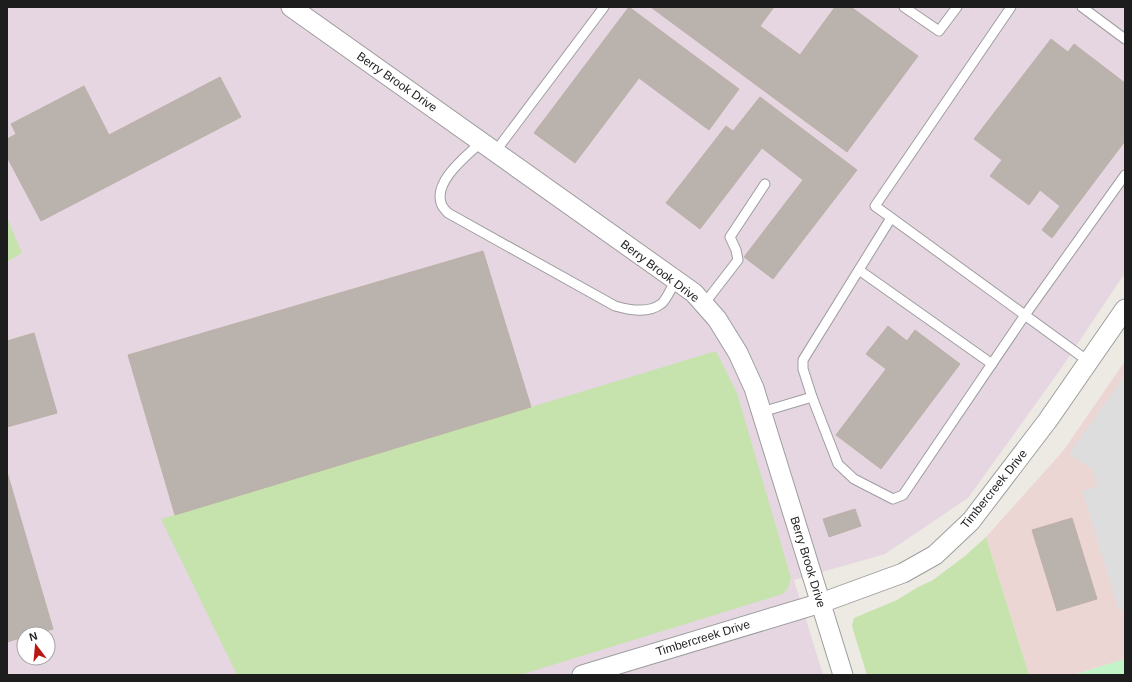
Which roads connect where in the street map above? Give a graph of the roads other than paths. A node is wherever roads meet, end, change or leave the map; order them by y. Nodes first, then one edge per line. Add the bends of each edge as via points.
1 (291, 7) edge
2 (604, 7) edge
3 (904, 7) edge
4 (957, 7) edge
5 (1012, 7) edge
6 (1082, 7) edge
7 (1125, 39) edge
8 (488, 147) junction
9 (1125, 175) edge
10 (766, 184) dead end
11 (891, 218) junction
12 (859, 270) junction
13 (676, 280) junction
14 (704, 304) junction
15 (1125, 309) edge
16 (1025, 315) junction
17 (1088, 361) junction
18 (992, 364) junction
19 (812, 397) junction
20 (762, 412) junction
21 (821, 603) junction
22 (582, 675) edge
23 (843, 675) edge

1 - 8 street, Berry Brook Drive
2 - 8 lane
3 - 4 lane via 939,32
5 - 11 lane via 875,206
6 - 7 lane
8 - 13 street, Berry Brook Drive
8 - 13 lane via 452,171 442,186 441,205 448,213 615,306 632,310 649,309 662,304
9 - 16 lane
10 - 14 lane via 730,237 738,260
11 - 12 lane
11 - 16 lane
12 - 18 lane
12 - 19 lane via 803,360 803,369
13 - 14 street, Berry Brook Drive
14 - 20 street, Berry Brook Drive via 718,319 738,353
15 - 17 street, Timbercreek Drive
16 - 17 lane
16 - 18 lane
17 - 21 street, Timbercreek Drive via 1048,420 971,521 936,555 903,573
18 - 19 lane via 903,495 893,499 854,480 838,464
19 - 20 lane
20 - 21 street, Berry Brook Drive
21 - 22 street, Timbercreek Drive
21 - 23 street, Berry Brook Drive

